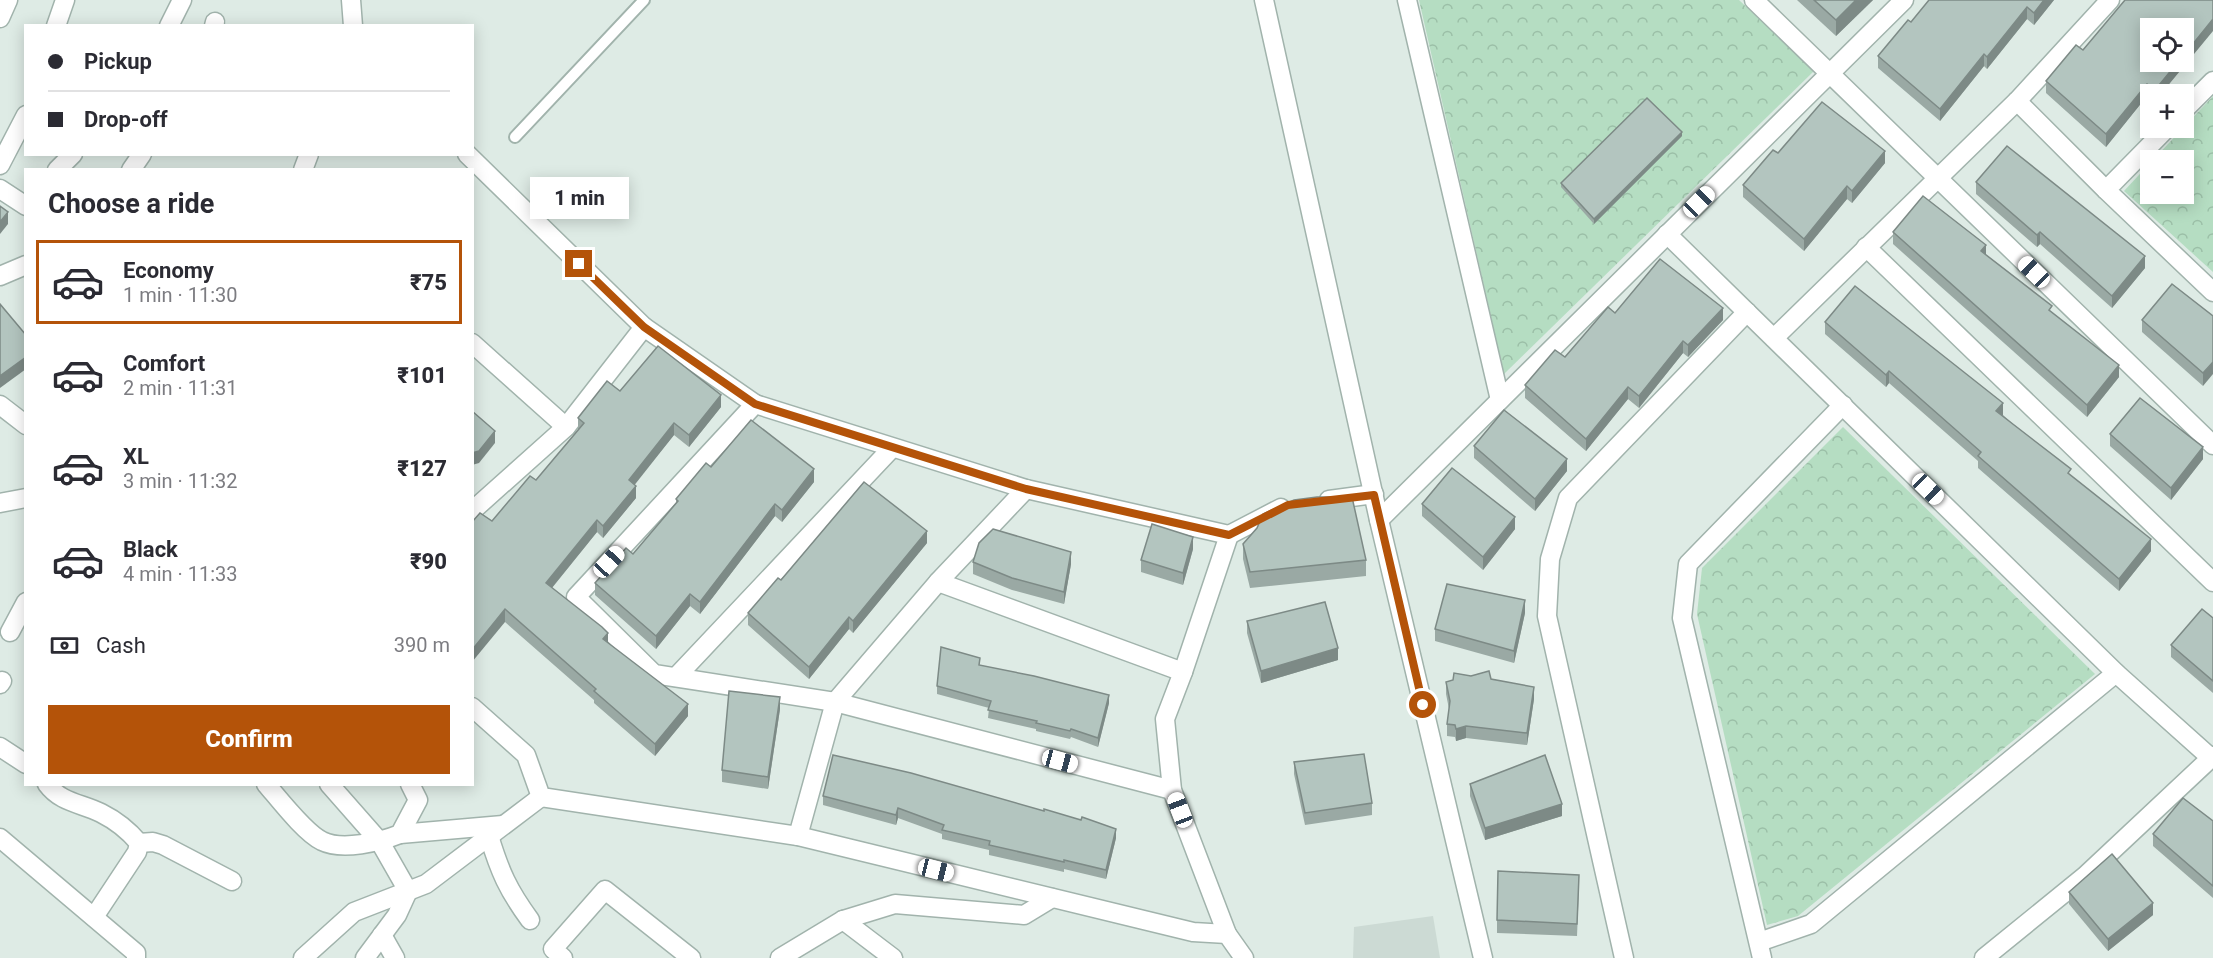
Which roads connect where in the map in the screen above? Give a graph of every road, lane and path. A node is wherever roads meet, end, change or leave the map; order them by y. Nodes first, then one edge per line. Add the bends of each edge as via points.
1 (8, 0) edge
2 (65, 0) edge
3 (182, 0) edge
4 (351, 0) edge
5 (644, 0) edge
6 (1264, 0) edge
7 (1407, 0) edge
8 (1754, 0) edge
9 (1904, 0) edge
10 (2110, 0) edge
11 (0, 18) edge
12 (57, 24) edge
13 (170, 24) edge
14 (353, 24) edge
15 (1829, 72) junction
16 (2213, 81) edge
17 (2194, 100) edge
18 (2017, 101) junction
19 (24, 119) edge
20 (516, 137) dead end
21 (2157, 138) edge
22 (71, 156) edge
23 (469, 156) edge
24 (0, 165) edge
25 (59, 168) edge
26 (1937, 177) junction
27 (0, 189) edge
28 (2106, 190) junction
29 (24, 205) edge
30 (1667, 234) junction
31 (1866, 247) junction
32 (24, 266) edge
33 (0, 276) edge
34 (2213, 292) edge
35 (1747, 312) junction
36 (644, 327) junction
37 (1774, 338) junction
38 (474, 346) edge
39 (1500, 400) junction
40 (755, 404) junction
41 (0, 405) edge
42 (1843, 405) junction
43 (24, 423) edge
44 (566, 427) junction
45 (2213, 445) edge
46 (892, 448) junction
47 (1026, 489) junction
48 (1374, 495) junction
49 (24, 498) edge
50 (0, 502) edge
51 (474, 509) edge
52 (1379, 520) junction
53 (1229, 535) junction
54 (938, 582) junction
55 (2213, 582) edge
56 (24, 606) edge
57 (10, 632) dead end
58 (1183, 672) junction
59 (2116, 673) junction
60 (676, 678) junction
61 (835, 702) junction
62 (474, 709) edge
63 (0, 747) edge
64 (2212, 757) edge
65 (24, 763) edge
66 (48, 786) edge
67 (268, 786) edge
68 (331, 786) edge
69 (411, 786) edge
70 (1172, 790) junction
71 (541, 796) junction
72 (496, 830) junction
73 (400, 834) junction
74 (798, 836) junction
75 (0, 838) edge
76 (380, 842) junction
77 (139, 843) junction
78 (232, 881) dead end
79 (408, 891) junction
80 (1052, 898) junction
81 (94, 917) junction
82 (843, 920) junction
83 (530, 921) dead end
84 (1227, 934) junction
85 (382, 935) junction
86 (1761, 950) edge
87 (136, 958) edge
88 (303, 958) edge
89 (365, 958) edge
90 (395, 958) edge
91 (564, 958) edge
92 (691, 958) edge
93 (780, 958) edge
94 (893, 958) edge
95 (1244, 958) edge
96 (1483, 958) edge
97 (1624, 958) edge
98 (1984, 958) edge

1 - 11 street
2 - 12 street
3 - 13 street
4 - 14 street
5 - 20 lane
6 - 48 street
7 - 39 street
8 - 15 street
9 - 15 street
10 - 18 street
15 - 26 street
15 - 30 street
16 - 17 street
18 - 26 street
18 - 28 street
19 - 24 street
21 - 28 street
22 - 25 street
23 - 36 street
26 - 31 street
26 - 45 street
27 - 29 street
28 - 34 street
30 - 35 street
30 - 39 street
31 - 37 street
31 - 55 street
32 - 33 street
35 - 37 street
35 - 97 street via 1568,498 1550,559 1547,616
36 - 40 street
36 - 44 street
37 - 42 street
38 - 44 street
39 - 52 street
40 - 46 street
40 - 60 street via 576,597 654,674
41 - 43 street
42 - 59 street
42 - 86 street via 1688,564 1682,618
44 - 51 street
46 - 47 street
46 - 60 street
47 - 53 street
47 - 54 street
48 - 52 street
48 - 53 street via 1288,505
49 - 50 street
52 - 96 street
53 - 58 street
54 - 58 street
54 - 61 street
56 - 57 street
58 - 70 street via 1165,719
59 - 64 street
59 - 86 street via 1811,924
60 - 61 street
61 - 70 street
61 - 74 street
62 - 71 street via 526,755
63 - 65 street
64 - 98 street via 2085,876
66 - 77 street via 55,795 102,814
67 - 76 street via 322,841 337,845
68 - 76 street
69 - 73 street via 418,800
70 - 84 street
71 - 72 street
71 - 74 street
72 - 73 street
72 - 79 street via 426,884
72 - 83 street via 497,863 509,892
73 - 76 street
74 - 80 street
75 - 81 street
76 - 79 street
77 - 78 street via 163,845
77 - 81 street
79 - 85 street
79 - 88 street via 354,912
80 - 82 street via 1024,915 895,904
80 - 84 street via 1192,932
81 - 87 street via 136,953
82 - 93 street
82 - 94 street
84 - 95 street
85 - 89 street
85 - 90 street
91 - 92 street via 553,949 605,890

